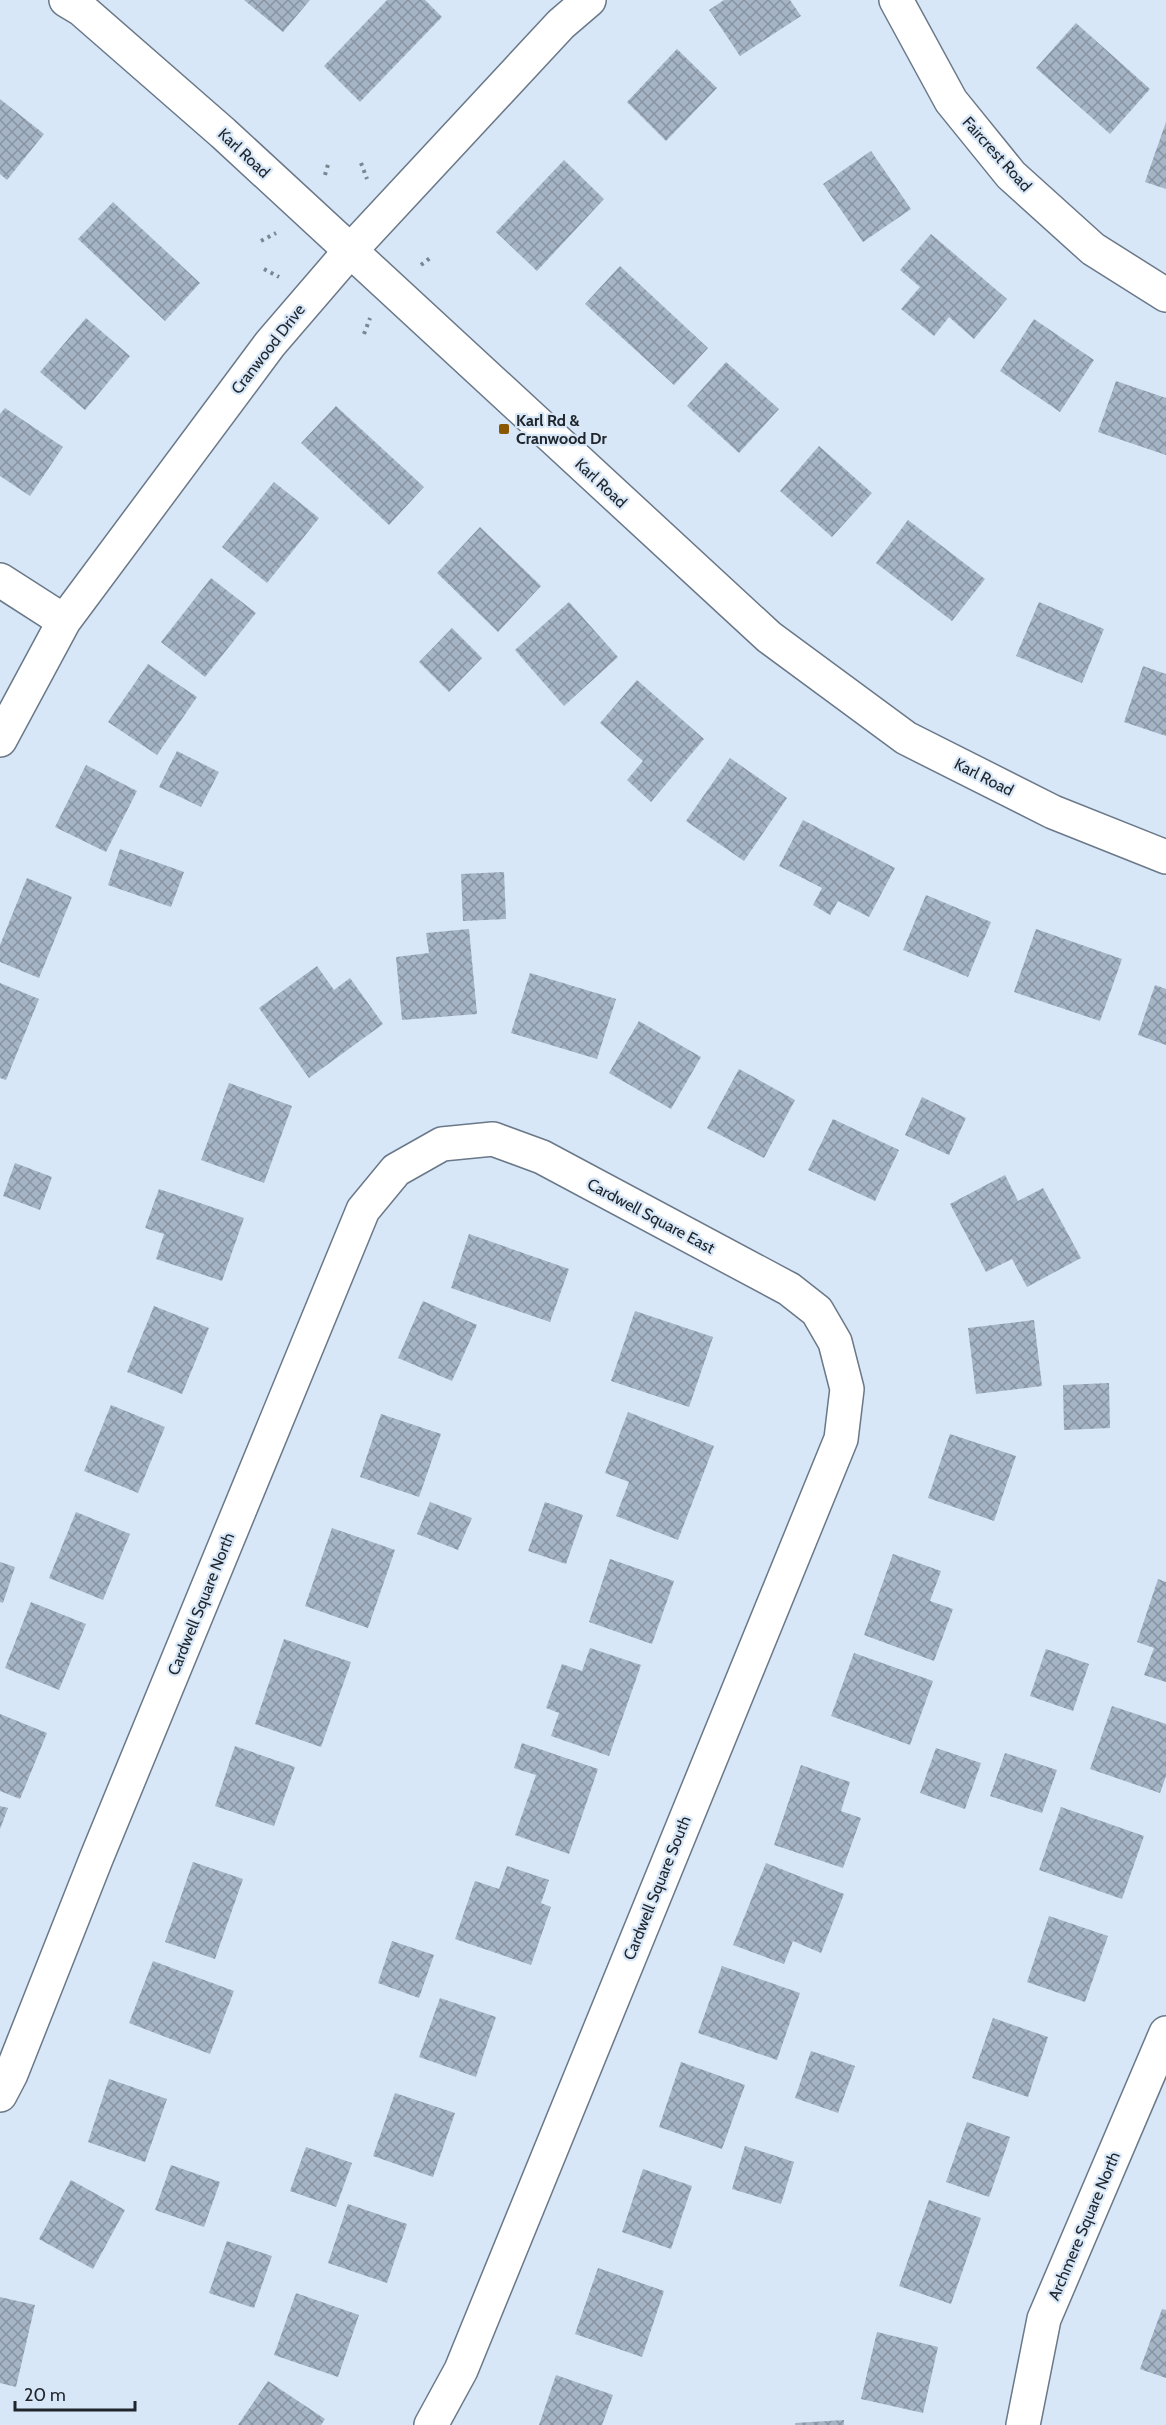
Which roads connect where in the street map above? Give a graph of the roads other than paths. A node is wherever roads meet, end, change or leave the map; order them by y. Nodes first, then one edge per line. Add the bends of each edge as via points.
1 (66, 0) edge
2 (590, 0) edge
3 (896, 0) edge
4 (350, 251) junction
5 (1166, 295) edge
6 (0, 580) edge
7 (63, 621) junction
8 (0, 740) edge
9 (1166, 858) edge
10 (442, 1144) joint
11 (835, 1342) joint
12 (1166, 2034) edge
13 (0, 2095) edge
14 (431, 2425) edge
15 (1023, 2425) edge

1 - 4 street, Karl Road via 223,133
2 - 4 street, Cranwood Drive via 561,24
3 - 5 street, Faircrest Road via 951,100 1011,175 1093,249
4 - 7 street, Cranwood Drive via 270,344
4 - 9 street, Karl Road via 769,637 906,738 1053,812
6 - 7 street
7 - 8 street, Cranwood Drive
10 - 11 street, Cardwell Square East via 494,1140 542,1157 789,1289 817,1311
10 - 13 street, Cardwell Square North via 396,1170 363,1210
11 - 14 street, Cardwell Square South via 847,1389 840,1438 461,2370
12 - 15 street, Archmere Square North via 1044,2319

